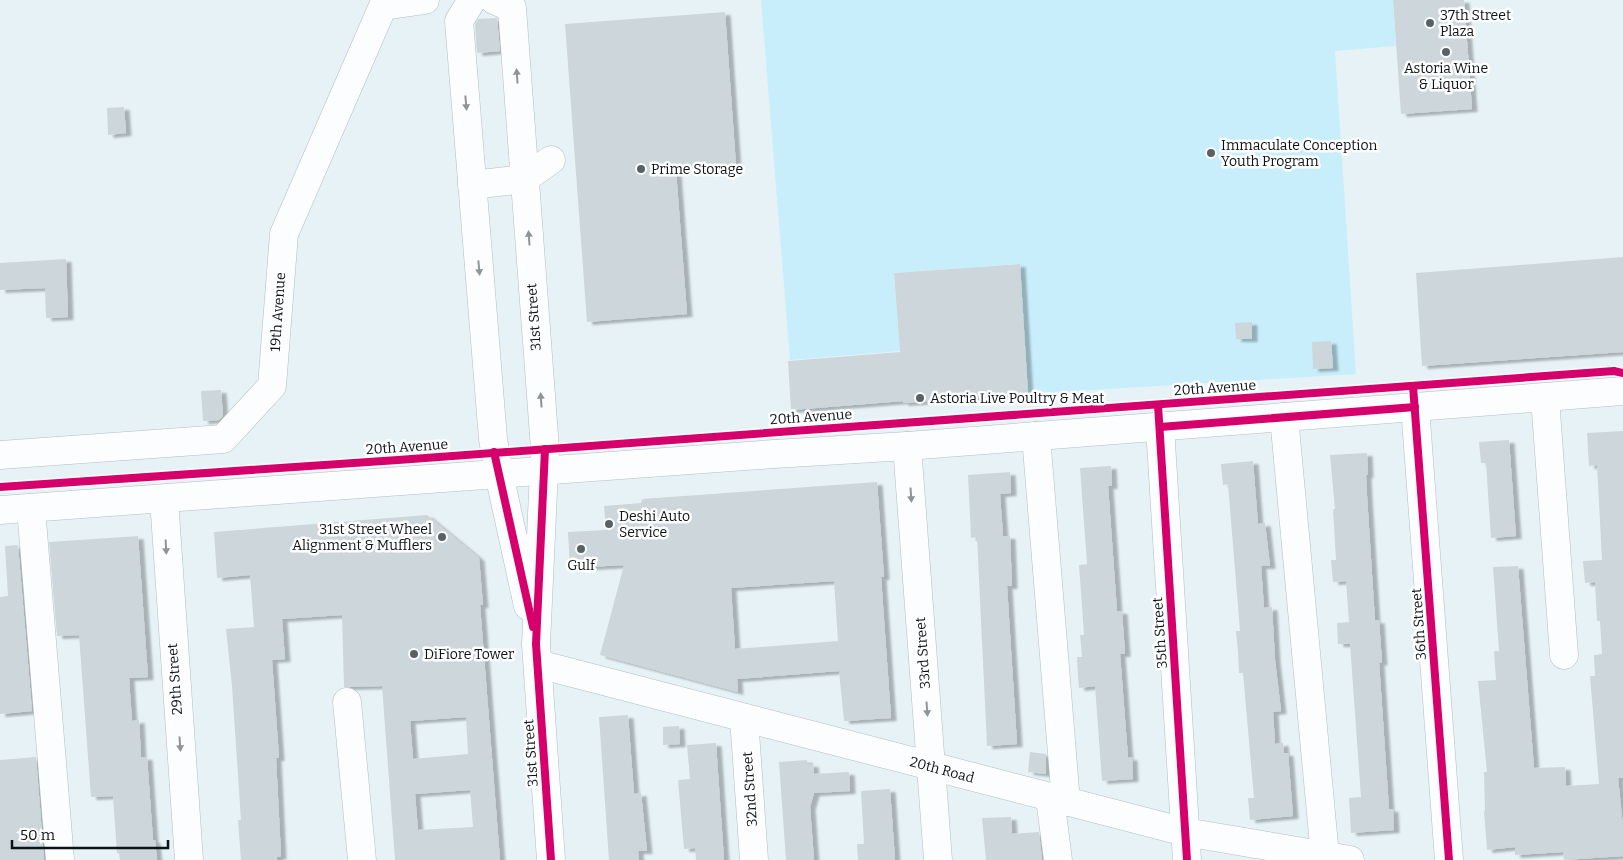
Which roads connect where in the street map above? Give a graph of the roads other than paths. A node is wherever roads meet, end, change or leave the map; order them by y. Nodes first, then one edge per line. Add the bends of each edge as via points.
1 (425, 0) edge
2 (472, 0) edge
3 (494, 0) edge
4 (551, 160) dead end
5 (524, 179) junction
6 (472, 185) junction
7 (1623, 391) edge
8 (1545, 398) junction
9 (1415, 407) junction
10 (1284, 417) junction
11 (1160, 427) junction
12 (1036, 436) junction
13 (907, 446) junction
14 (0, 455) edge
15 (543, 471) junction
16 (498, 474) junction
17 (164, 499) junction
18 (31, 508) junction
19 (0, 510) edge
20 (537, 654) junction
21 (1564, 655) dead end
22 (347, 702) dead end
23 (744, 718) junction
24 (931, 767) junction
25 (1058, 800) junction
26 (1185, 832) junction
27 (1338, 858) edge
28 (60, 860) edge
29 (189, 860) edge
30 (362, 860) edge
31 (551, 860) edge
32 (754, 860) edge
33 (938, 860) edge
34 (1058, 860) edge
35 (1187, 860) edge
36 (1449, 860) edge

1 - 14 street, 19th Avenue via 383,6 284,234 272,386 224,439
2 -> 6 street, 31st Street via 459,21
5 -> 3 street, 31st Street via 512,8
4 - 5 street
5 - 6 street
15 -> 5 street, 31st Street via 545,449
6 -> 16 street, 31st Street
7 - 8 street
8 - 9 street
8 - 21 street
9 - 10 street
9 - 36 street, 36th Street
10 - 11 street
10 - 27 street
11 - 12 street
11 - 26 street, 35th Street
12 - 13 street
12 - 25 street
13 - 15 street
13 -> 24 street, 33rd Street
15 - 16 street
15 - 20 street, 31st Street
16 - 17 street
16 - 20 street, 31st Street
17 - 18 street
17 -> 29 street, 29th Street
18 - 19 street
18 - 28 street
20 - 23 street, 20th Road
20 - 31 street, 31st Street
22 - 30 street
23 - 24 street, 20th Road
23 - 32 street, 32nd Street
24 - 25 street, 20th Road
24 - 33 street, 33rd Street
25 - 26 street, 20th Road
25 - 34 street
26 - 27 street, 20th Road
26 - 35 street, 35th Street

